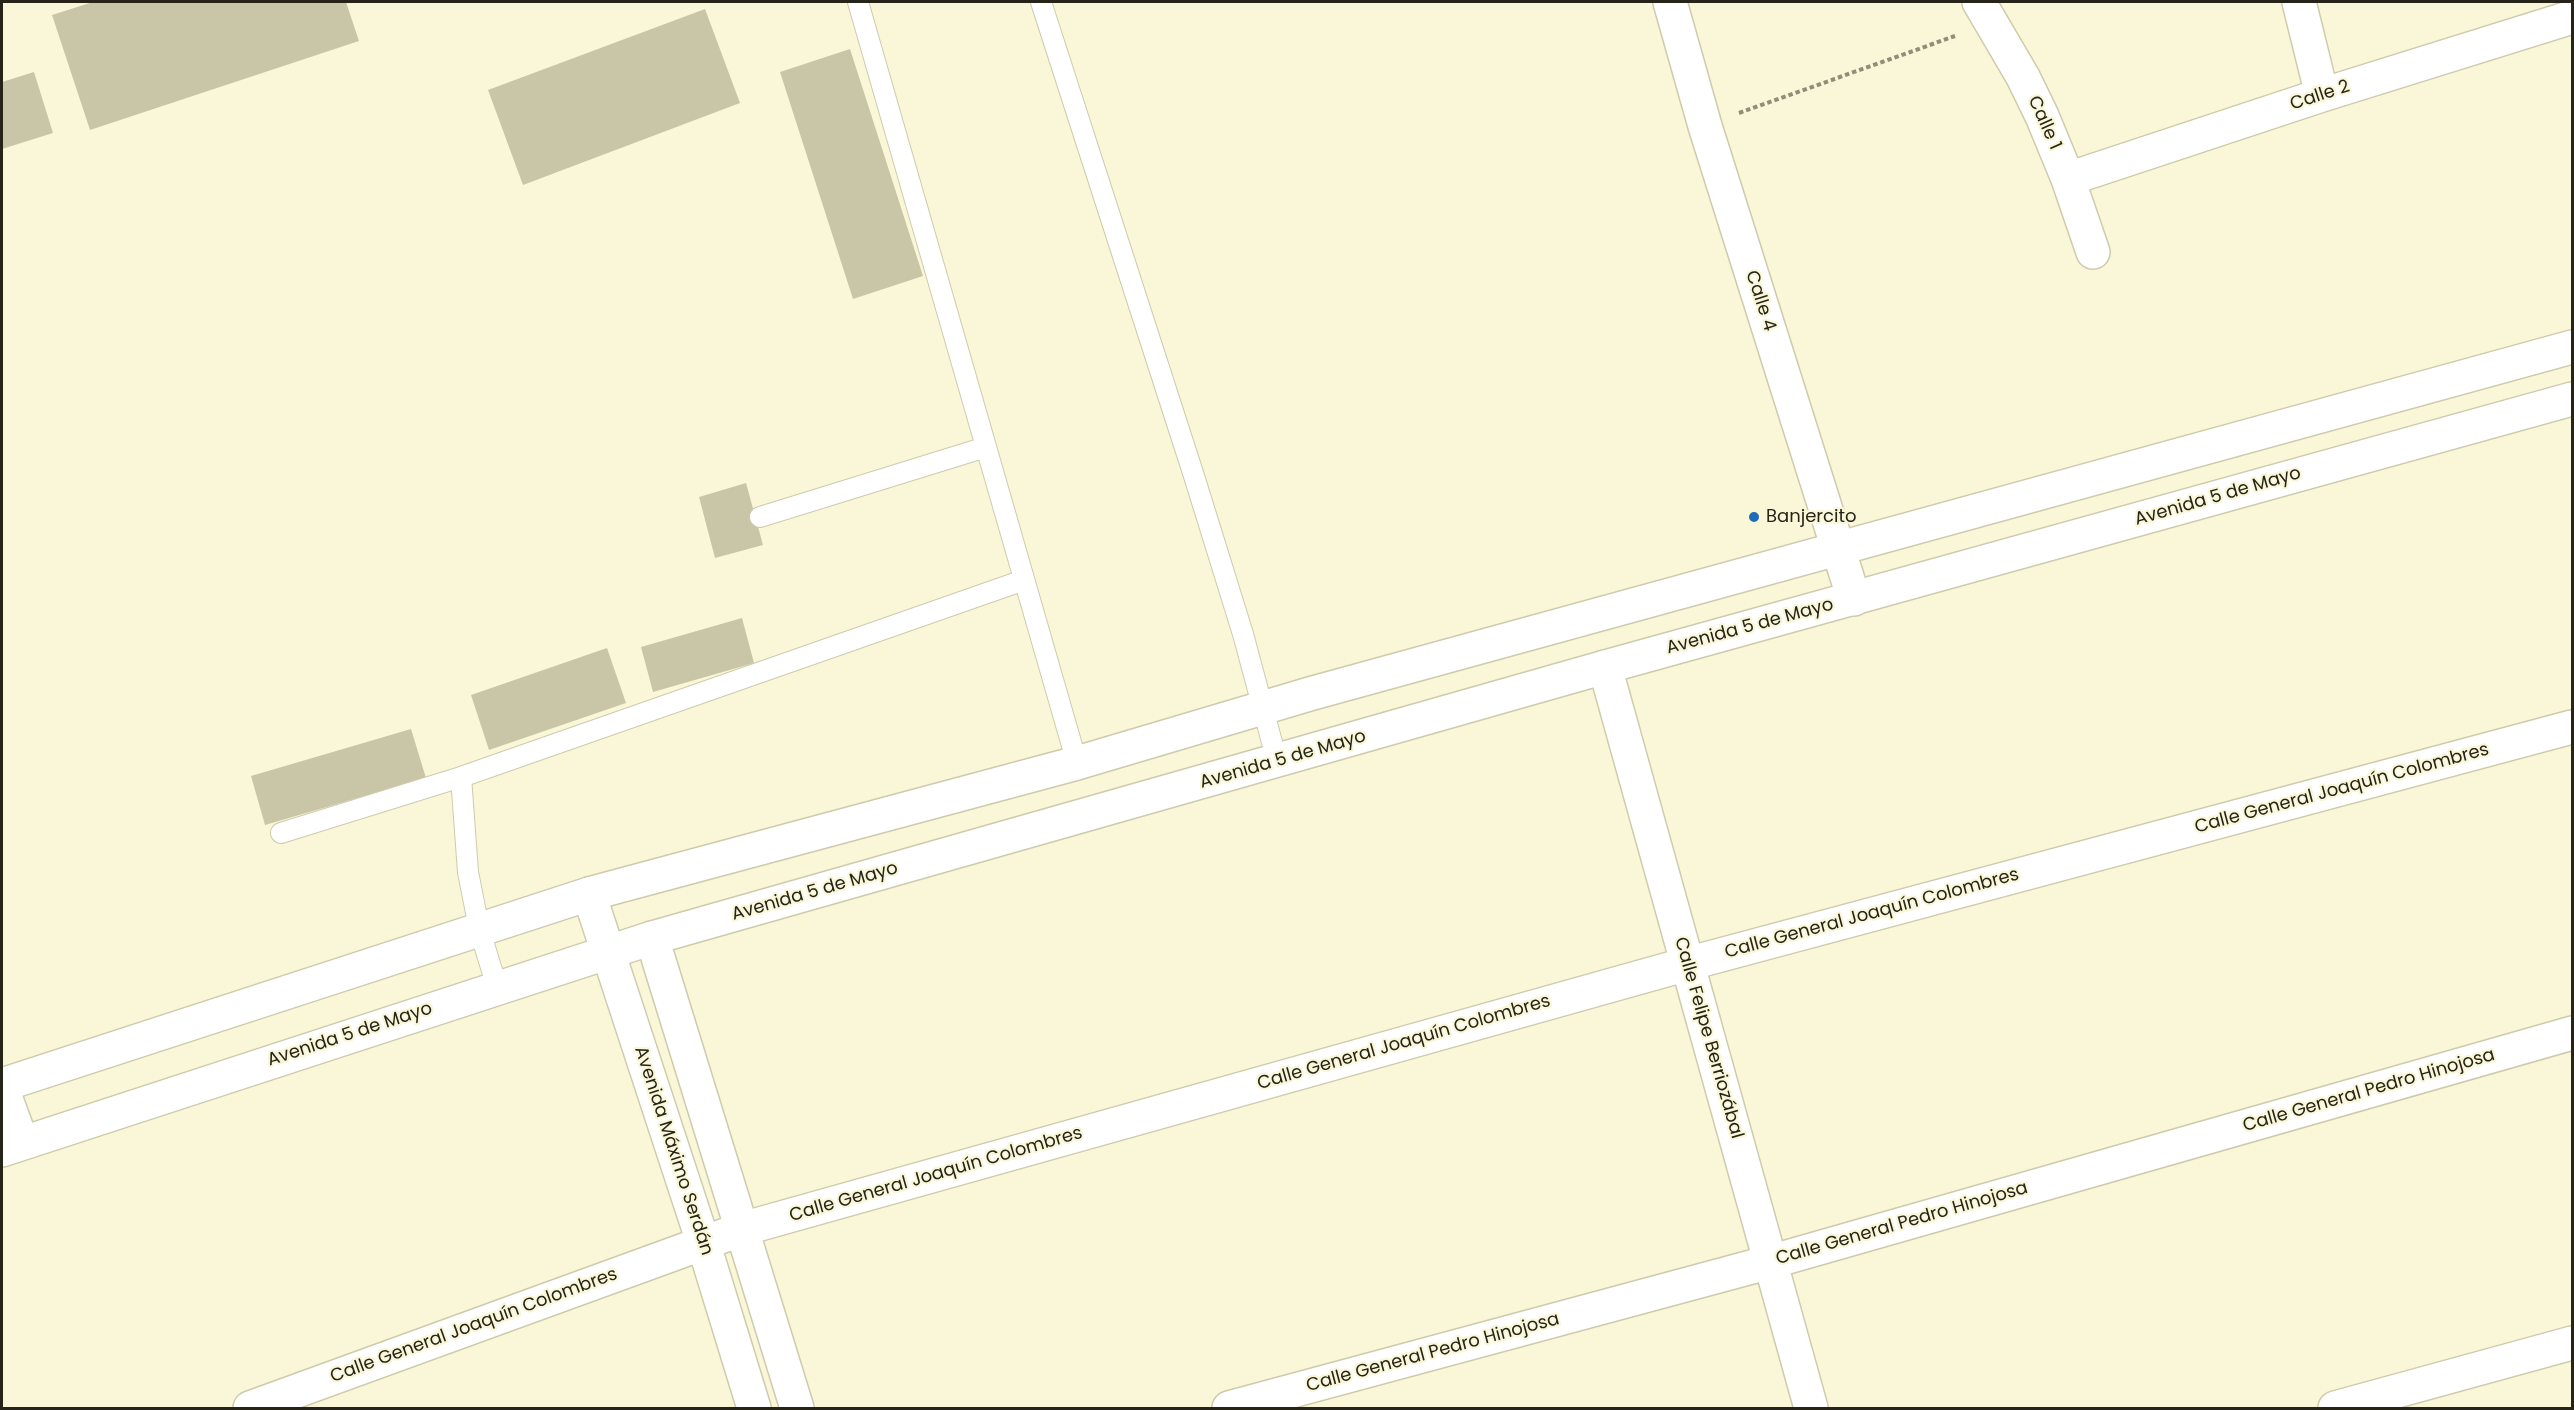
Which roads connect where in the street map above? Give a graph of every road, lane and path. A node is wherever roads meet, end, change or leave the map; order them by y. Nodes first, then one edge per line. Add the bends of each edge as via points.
1 (858, 2) edge
2 (1041, 2) edge
3 (1670, 2) edge
4 (2299, 2) edge
5 (1986, 12) edge
6 (2572, 17) edge
7 (2322, 95) junction
8 (1705, 126) junction
9 (2068, 179) junction
10 (2093, 252) dead end
11 (2572, 347) edge
12 (2423, 389) junction
13 (2572, 399) edge
14 (2435, 436) junction
15 (986, 447) junction
16 (760, 517) dead end
17 (1839, 550) junction
18 (1024, 580) junction
19 (1854, 599) junction
20 (1605, 667) junction
21 (1263, 708) junction
22 (2572, 727) edge
23 (1277, 761) junction
24 (1077, 763) junction
25 (461, 777) junction
26 (281, 833) dead end
27 (589, 894) junction
28 (479, 928) junction
29 (652, 938) junction
30 (608, 952) junction
31 (1687, 964) junction
32 (497, 987) junction
33 (2572, 1034) edge
34 (2, 1087) edge
35 (12, 1146) edge
36 (742, 1229) junction
37 (703, 1242) junction
38 (1770, 1262) junction
39 (2572, 1343) edge
40 (250, 1408) edge
41 (754, 1408) edge
42 (797, 1408) edge
43 (1229, 1408) edge
44 (1811, 1408) edge
45 (2335, 1408) edge

1 - 15 lane
2 - 21 lane via 1194,476
3 - 8 street, Calle 4
4 - 7 street
5 - 8 path
5 - 9 street, Calle 1 via 2042,116
6 - 7 street, Calle 2
7 - 9 street, Calle 2
8 - 17 street, Calle 4
9 - 10 street, Calle 1
11 - 12 street
12 - 14 street
12 - 17 street
13 - 14 street, Avenida 5 de Mayo
14 - 19 street, Avenida 5 de Mayo
15 - 16 lane
15 - 18 lane
17 - 19 street, Calle 4
17 - 21 street
18 - 24 lane
18 - 25 lane
19 - 20 street, Avenida 5 de Mayo
20 - 23 street, Avenida 5 de Mayo
20 - 31 street, Calle Felipe Berriozábal
21 - 23 lane
21 - 24 street
22 - 31 street, Calle General Joaquín Colombres
23 - 29 street, Avenida 5 de Mayo
24 - 27 street
25 - 26 lane
25 - 28 lane via 468,872
27 - 28 street
27 - 30 street, Avenida Máximo Serdán
28 - 32 lane
28 - 34 street
29 - 30 street, Avenida 5 de Mayo
29 - 36 street
30 - 32 street, Avenida 5 de Mayo
30 - 37 street, Avenida Máximo Serdán
31 - 36 street, Calle General Joaquín Colombres
31 - 38 street, Calle Felipe Berriozábal
32 - 35 street, Avenida 5 de Mayo
33 - 38 street, Calle General Pedro Hinojosa
34 - 35 street
36 - 37 street, Calle General Joaquín Colombres
36 - 42 street
37 - 40 street, Calle General Joaquín Colombres
37 - 41 street, Avenida Máximo Serdán
38 - 43 street, Calle General Pedro Hinojosa
38 - 44 street, Calle Felipe Berriozábal
39 - 45 street

